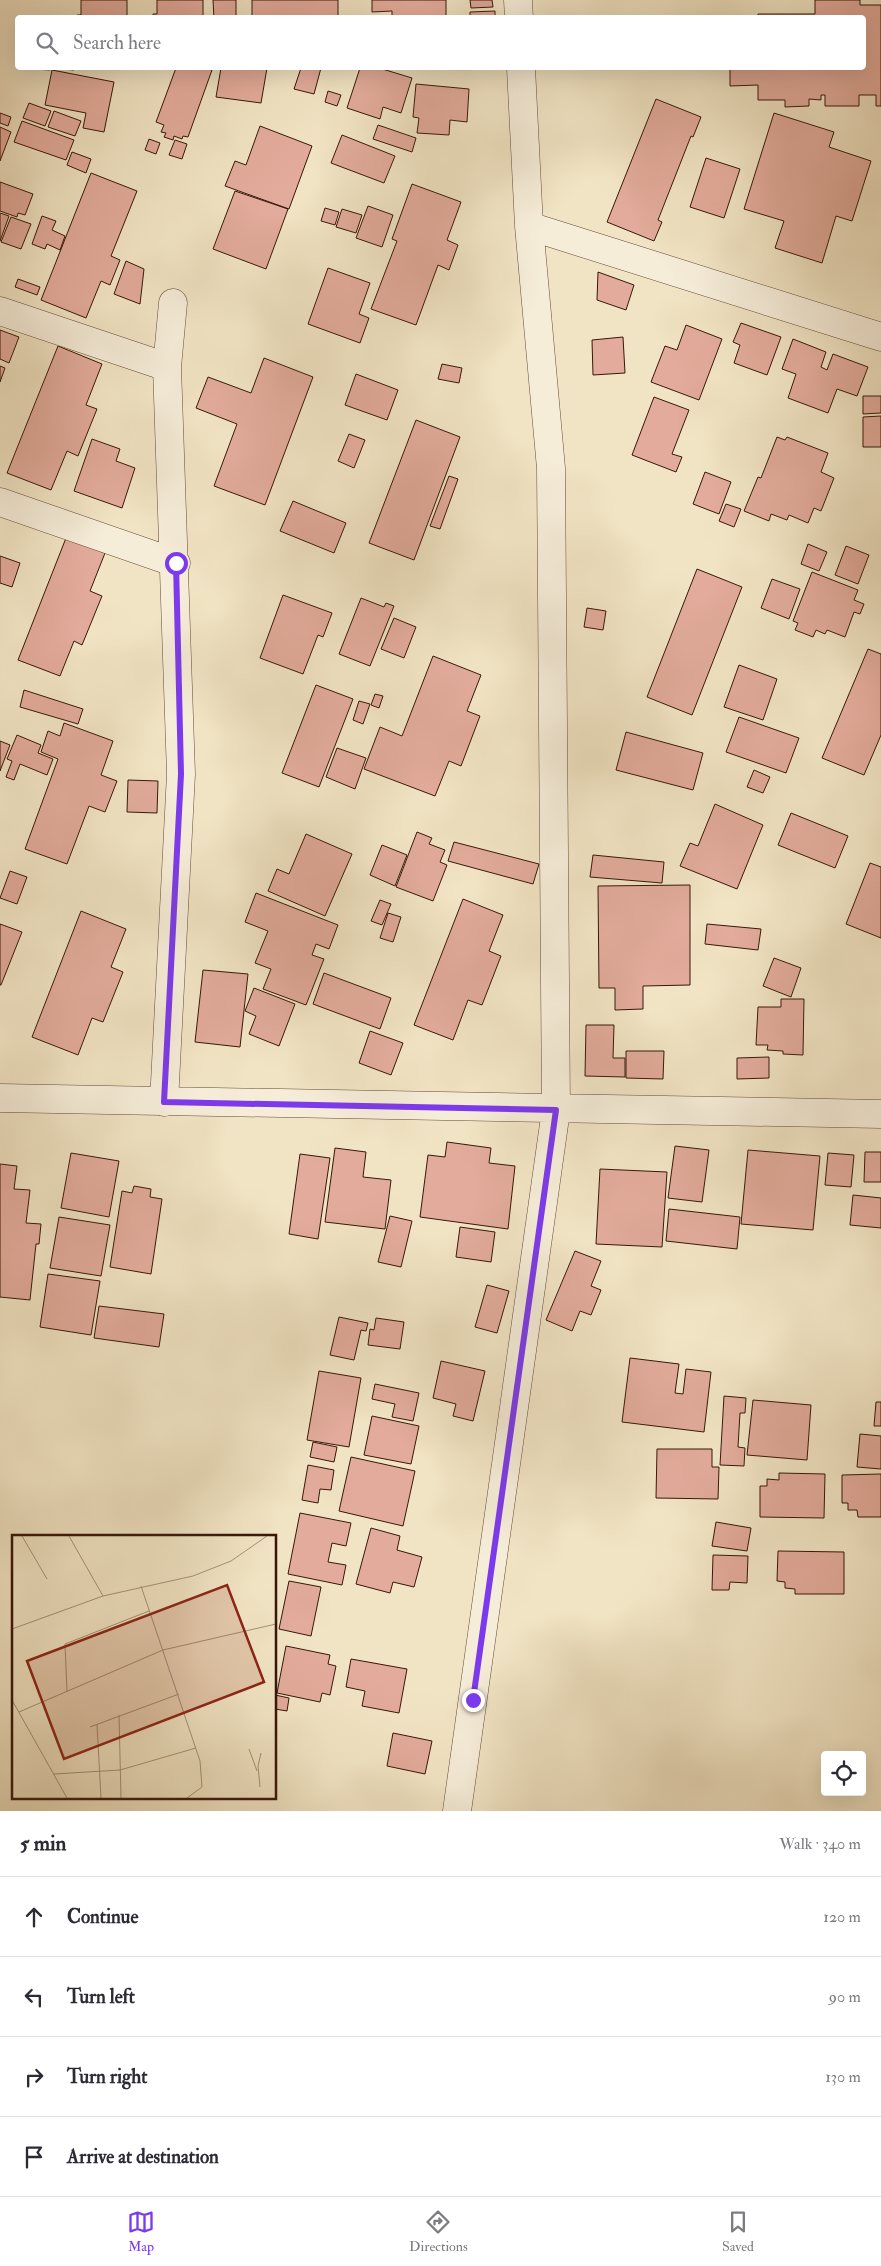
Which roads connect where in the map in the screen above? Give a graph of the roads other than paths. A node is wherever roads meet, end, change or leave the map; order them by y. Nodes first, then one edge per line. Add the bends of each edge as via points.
1 (518, 0) edge
2 (519, 15) edge
3 (521, 70) edge
4 (529, 226) junction
5 (172, 303) dead end
6 (0, 311) edge
7 (881, 337) edge
8 (167, 367) junction
9 (0, 502) edge
10 (176, 563) junction
11 (0, 1098) edge
12 (164, 1102) junction
13 (556, 1110) junction
14 (881, 1114) edge
15 (457, 1811) edge

1 - 2 street
3 - 4 street
4 - 7 street
4 - 13 street via 551,468
5 - 8 street
6 - 8 street
8 - 10 street
9 - 10 street
10 - 12 street via 181,774
11 - 12 street
12 - 13 street
13 - 14 street
13 - 15 street

